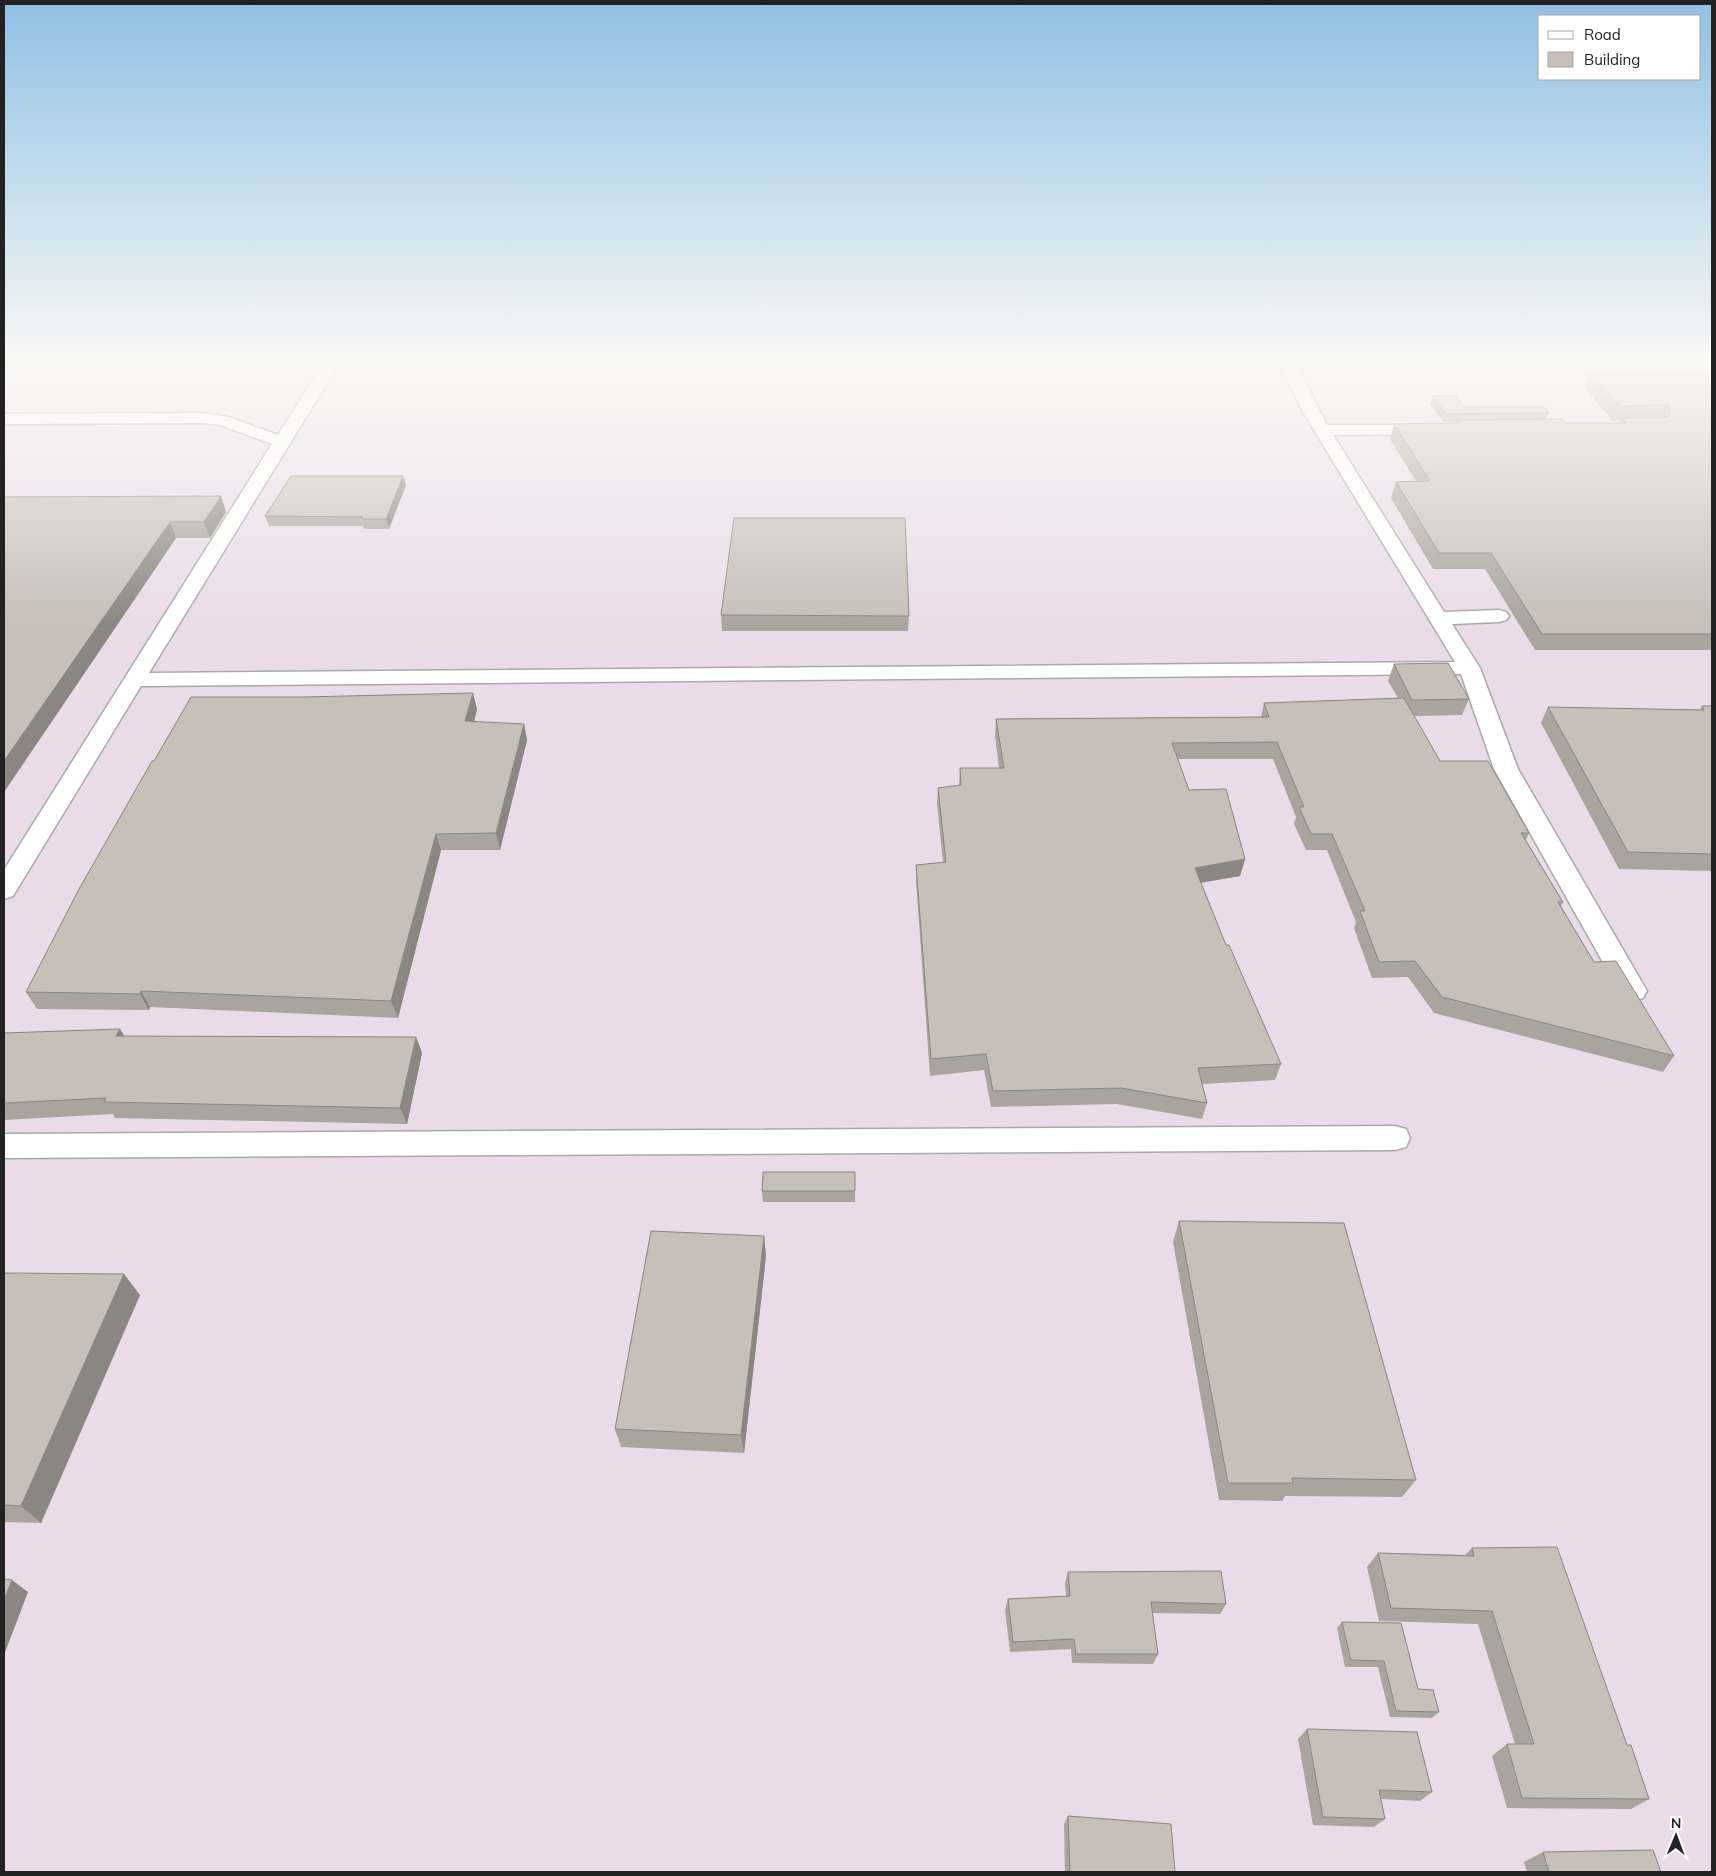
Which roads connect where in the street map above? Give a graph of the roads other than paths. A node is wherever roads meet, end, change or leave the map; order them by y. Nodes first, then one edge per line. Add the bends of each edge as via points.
1 (277, 450) edge
2 (1334, 450) edge
3 (1499, 616) dead end
4 (1439, 618) junction
5 (1469, 668) junction
6 (134, 680) junction
7 (4, 890) edge
8 (1643, 1008) edge
9 (1395, 1138) dead end
10 (4, 1146) edge

1 - 6 street
2 - 4 street
3 - 4 street
4 - 5 street
5 - 6 street
5 - 8 street via 1506,769
6 - 7 street
9 - 10 street

